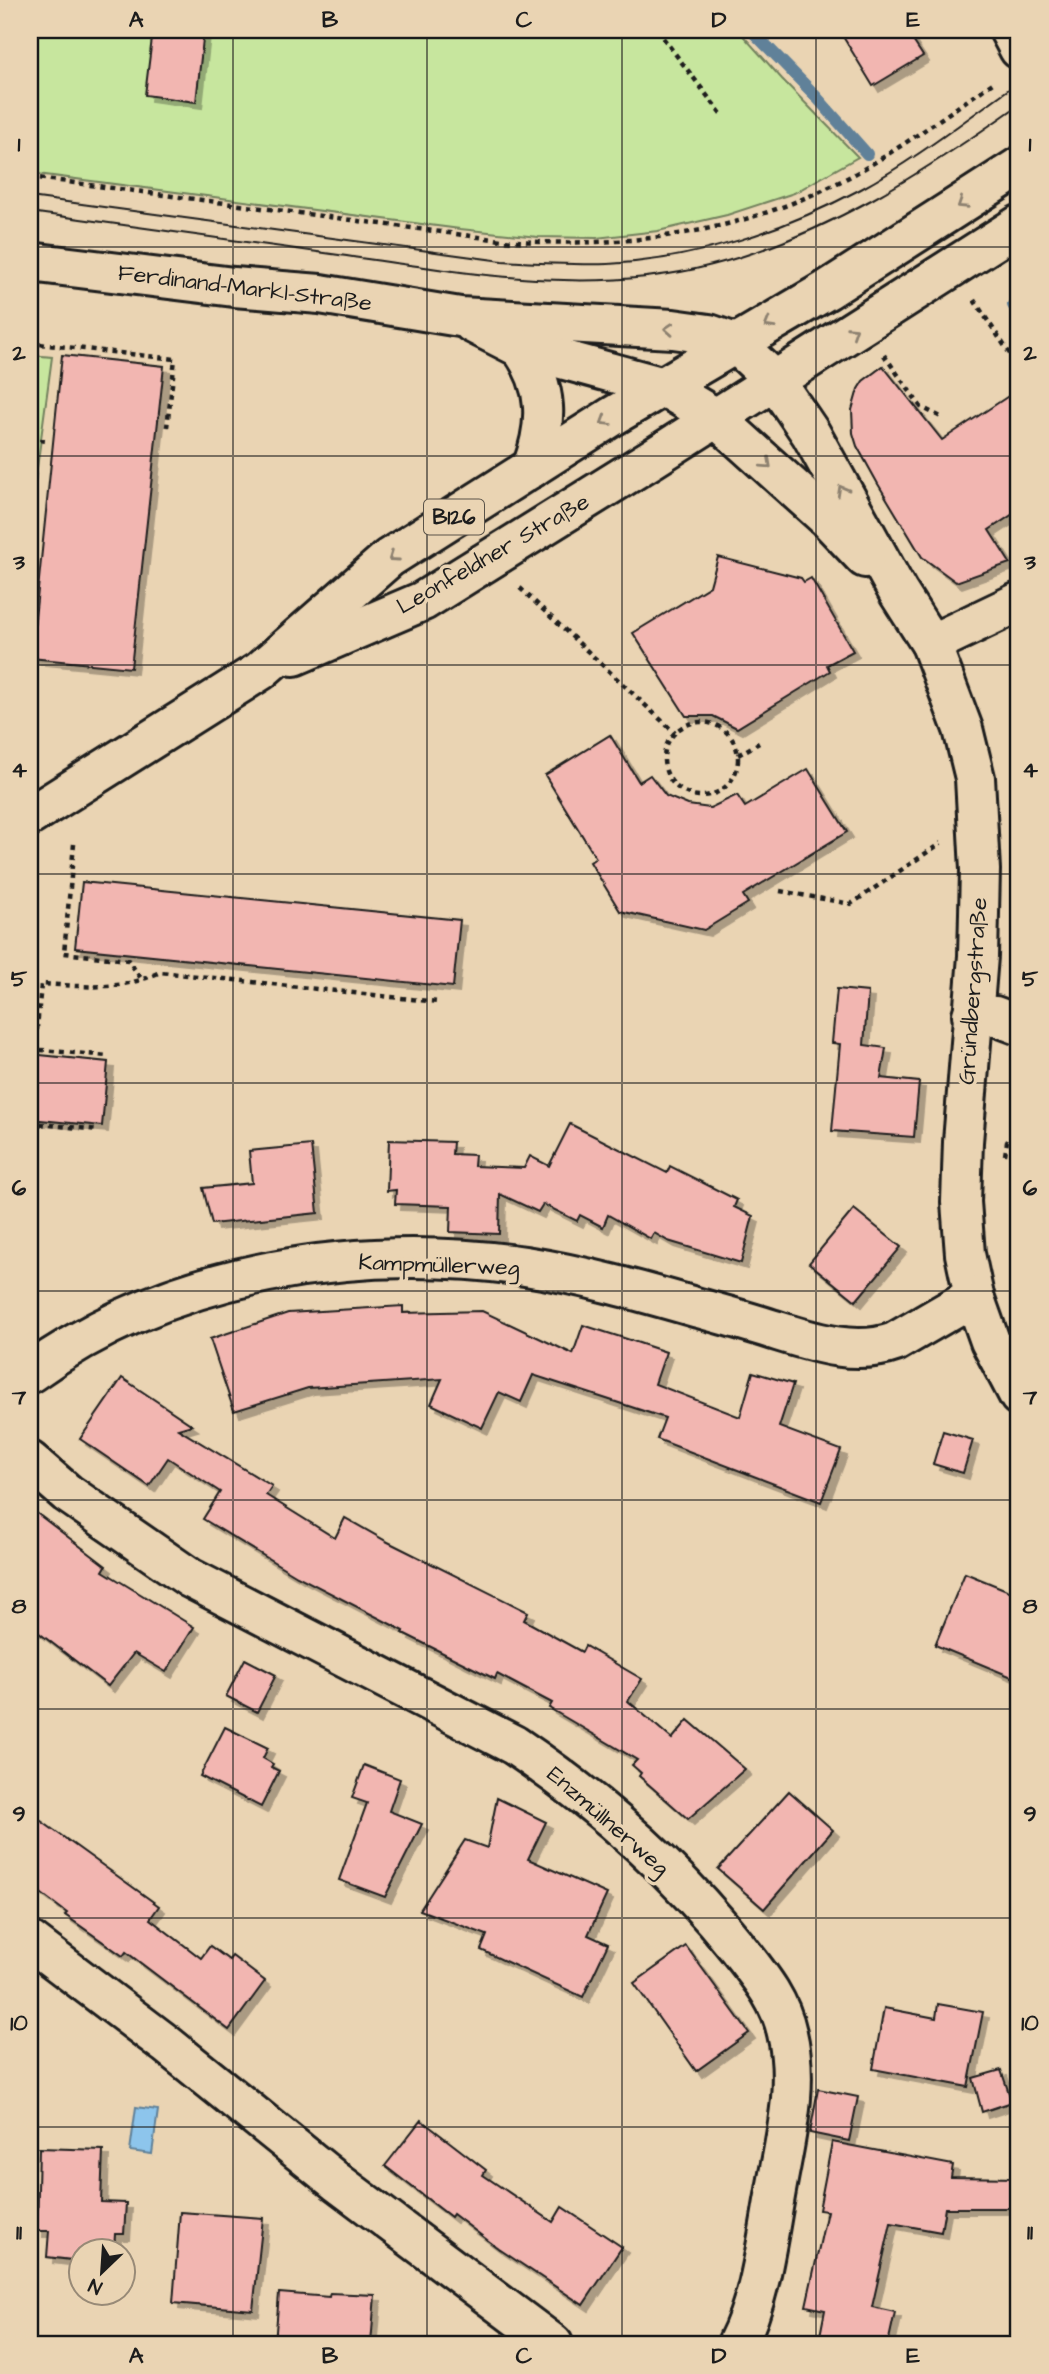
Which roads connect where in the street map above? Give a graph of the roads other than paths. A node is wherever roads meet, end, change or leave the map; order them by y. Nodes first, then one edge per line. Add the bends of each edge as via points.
1 (1009, 30) edge
2 (1019, 49) edge
3 (1019, 167) edge
4 (1019, 225) edge
5 (30, 262) edge
6 (460, 317) junction
7 (735, 343) junction
8 (521, 348) junction
9 (775, 381) junction
10 (664, 387) junction
11 (716, 418) junction
12 (532, 468) junction
13 (898, 593) junction
14 (1019, 602) edge
15 (931, 644) junction
16 (260, 671) junction
17 (30, 816) edge
18 (972, 1015) junction
19 (1019, 1025) edge
20 (974, 1296) junction
21 (30, 1373) edge
22 (1019, 1396) edge
23 (30, 1461) edge
24 (30, 1941) edge
25 (553, 2344) edge
26 (737, 2344) edge

1 - 2 street
3 -> 7 street, Leonfeldner Straße / B126
9 -> 4 street, Leonfeldner Straße / B126
5 - 6 street, Ferdinand-Markl-Straße via 320,294
7 -> 6 street, Ferdinand-Markl-Straße via 673,329
6 - 8 street, Ferdinand-Markl-Straße
7 - 9 street
7 - 10 street, Leonfeldner Straße / B126
8 - 10 street, Ferdinand-Markl-Straße
8 - 12 street via 537,377 544,418
9 - 11 street, Leonfeldner Straße / B126
13 -> 9 street, Gründbergstraße via 811,433
10 - 11 street
10 -> 12 street, Leonfeldner Straße / B126
11 -> 13 street, Gründbergstraße via 828,519
11 - 16 street, Leonfeldner Straße / B126 via 423,601
12 -> 16 street, Leonfeldner Straße / B126 via 389,558
13 - 15 street, Gründbergstraße
14 - 15 street
15 - 18 street, Gründbergstraße via 963,729 975,778 980,870
16 - 17 street, Leonfeldner Straße / B126
18 - 19 street via 995,1016
18 - 20 street, Gründbergstraße via 961,1202
20 - 21 street, Kampmüllerweg via 895,1342 854,1348 814,1342 591,1279 525,1266 454,1261 329,1263 234,1279 183,1294 127,1316
20 - 22 street, Gründbergstraße via 990,1341
23 - 26 street, Enzmüllnerweg via 67,1493 190,1578 514,1745 557,1773 631,1835 714,1919 772,1992 787,2031 792,2069 788,2122 754,2305
24 - 25 street

